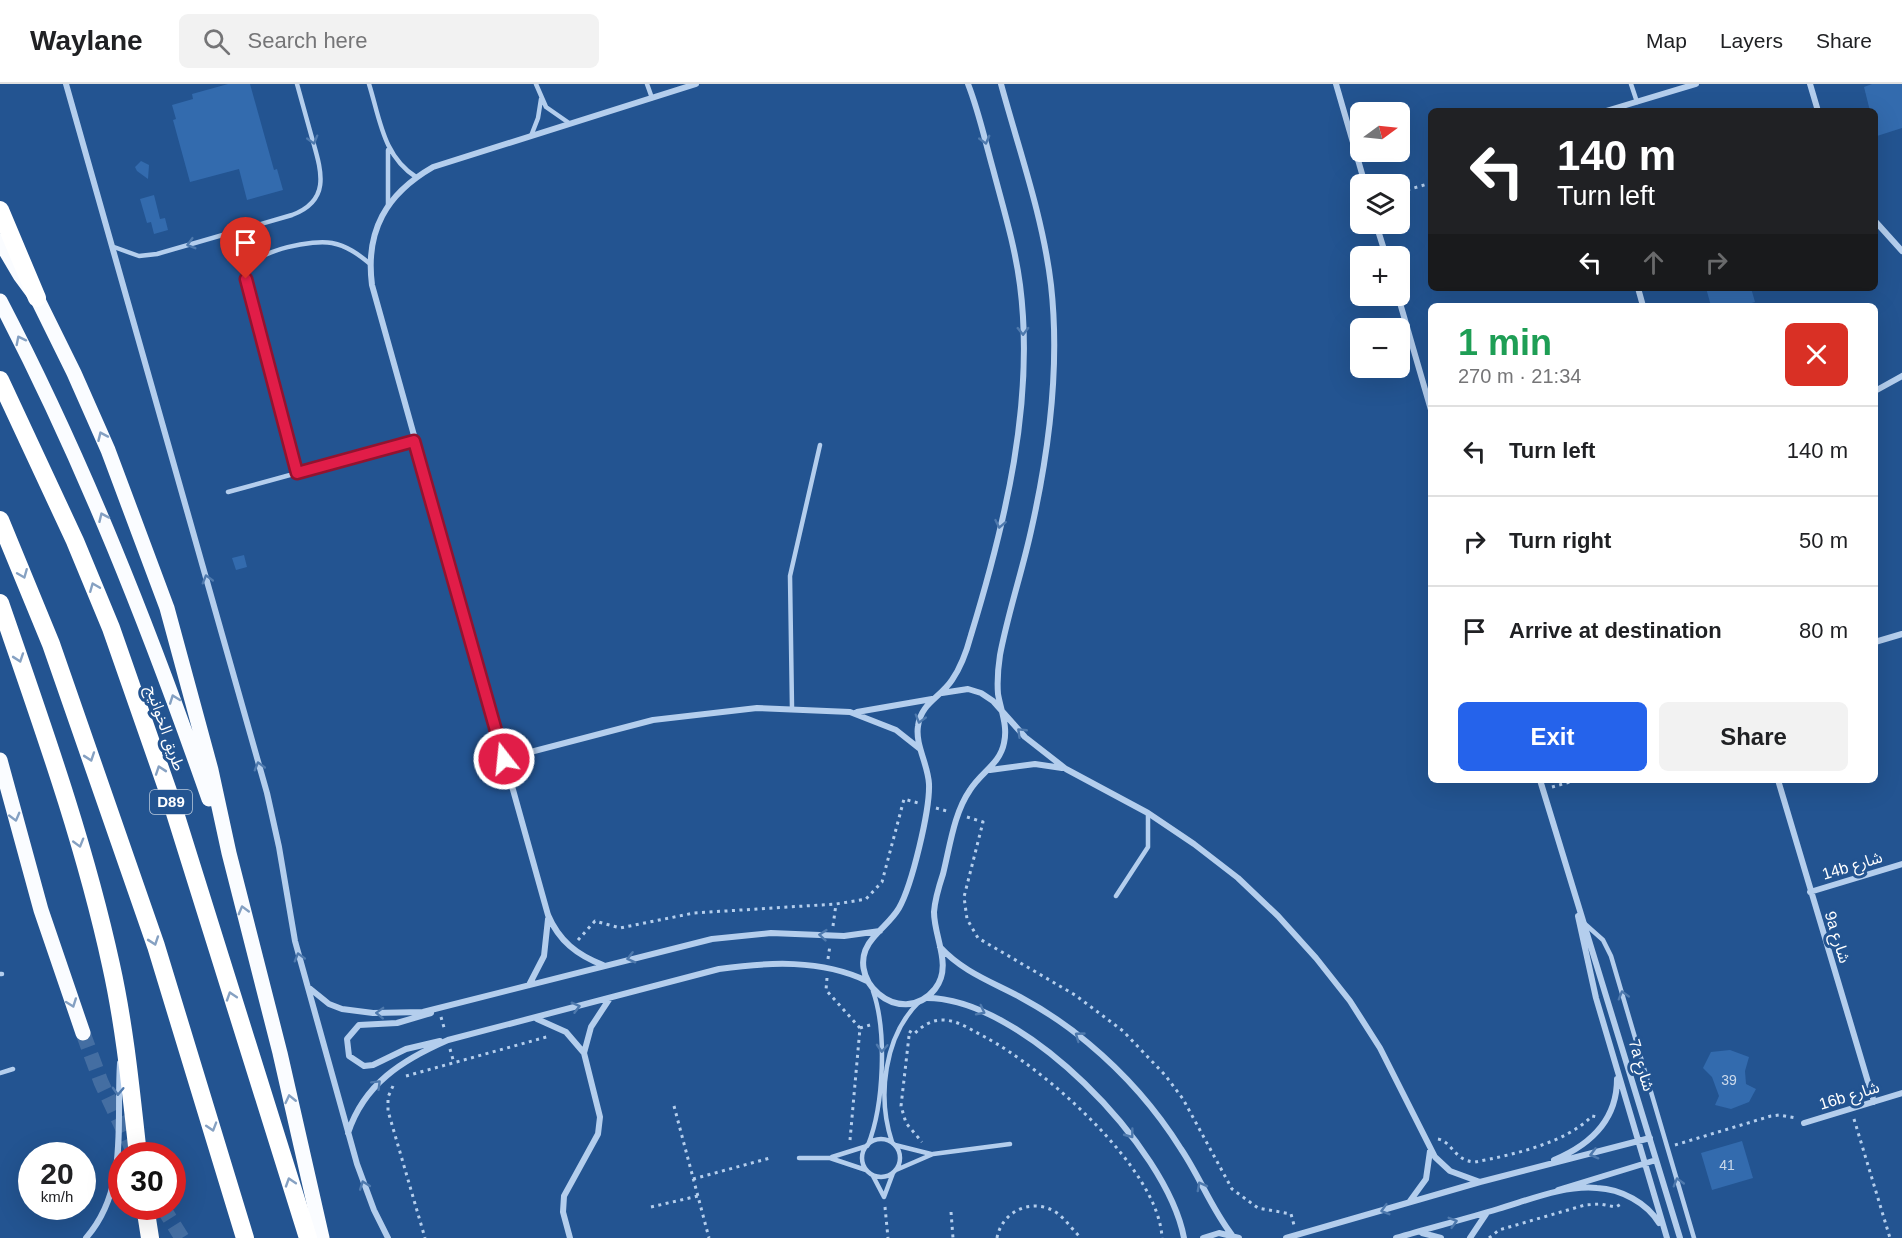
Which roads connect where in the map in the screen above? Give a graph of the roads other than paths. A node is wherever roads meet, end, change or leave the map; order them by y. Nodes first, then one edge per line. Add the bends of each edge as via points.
1 (66, 84) edge
2 (297, 84) edge
3 (375, 84) edge
4 (536, 84) edge
5 (647, 84) edge
6 (696, 84) edge
7 (968, 84) edge
8 (1001, 84) edge
9 (1336, 84) edge
10 (1632, 84) edge
11 (1696, 84) edge
12 (1810, 84) edge
13 (370, 87) edge
14 (652, 98) junction
15 (541, 99) junction
16 (1637, 102) junction
17 (1616, 108) edge
18 (1817, 108) edge
19 (569, 123) junction
20 (531, 136) junction
21 (388, 150) junction
22 (1362, 174) edge
23 (416, 177) junction
24 (388, 205) junction
25 (0, 210) edge
26 (1878, 224) edge
27 (0, 241) edge
28 (114, 247) junction
29 (1902, 251) edge
30 (369, 263) junction
31 (37, 298) junction
32 (0, 301) edge
33 (1401, 306) edge
34 (1902, 376) edge
35 (0, 380) edge
36 (1878, 389) edge
37 (1428, 400) edge
38 (414, 441) junction
39 (820, 445) dead end
40 (297, 473) junction
41 (228, 492) dead end
42 (0, 520) edge
43 (0, 603) edge
44 (1902, 634) edge
45 (1878, 641) edge
46 (941, 693) junction
47 (932, 699) junction
48 (792, 708) junction
49 (1002, 711) junction
50 (850, 712) junction
51 (921, 750) junction
52 (504, 759) junction
53 (0, 760) edge
54 (1066, 769) junction
55 (987, 771) junction
56 (1541, 783) edge
57 (1779, 783) edge
58 (1148, 813) junction
59 (228, 853) junction
60 (1902, 864) edge
61 (1810, 892) junction
62 (1116, 896) dead end
63 (1575, 901) junction
64 (548, 915) junction
65 (1584, 924) junction
66 (881, 931) junction
67 (939, 946) junction
68 (603, 965) junction
69 (867, 981) junction
70 (529, 985) junction
71 (307, 987) junction
72 (873, 991) junction
73 (611, 998) junction
74 (924, 999) junction
75 (439, 1009) junction
76 (533, 1018) junction
77 (83, 1033) tunnel mouth
78 (123, 1033) junction
79 (448, 1040) junction
80 (584, 1053) junction
81 (13, 1069) dead end
82 (0, 1073) edge
83 (1617, 1073) junction
84 (880, 1080) junction
85 (887, 1081) junction
86 (1902, 1094) edge
87 (1874, 1102) junction
88 (1804, 1123) road end
89 (348, 1134) junction
90 (1650, 1138) junction
91 (136, 1142) edge
92 (1637, 1142) junction
93 (893, 1143) junction
94 (1010, 1144) dead end
95 (868, 1145) junction
96 (1428, 1145) junction
97 (933, 1154) junction
98 (799, 1158) dead end
99 (830, 1158) junction
100 (1656, 1160) junction
101 (1644, 1164) junction
102 (1540, 1166) junction
103 (895, 1171) junction
104 (870, 1172) junction
105 (1480, 1182) junction
106 (1544, 1196) junction
107 (1407, 1203) junction
108 (1487, 1213) junction
109 (147, 1220) edge
110 (1664, 1230) junction
111 (1416, 1233) junction
112 (1236, 1236) edge
113 (86, 1238) edge
114 (150, 1238) edge
115 (245, 1238) edge
116 (308, 1238) edge
117 (322, 1238) edge
118 (388, 1238) edge
119 (570, 1238) edge
120 (1184, 1238) edge
121 (1203, 1238) edge
122 (1286, 1238) edge
123 (1396, 1238) edge
124 (1441, 1238) edge
125 (1470, 1238) edge
126 (1666, 1238) edge
127 (1680, 1238) edge
128 (1694, 1238) edge

1 - 28 street
2 -> 28 lane via 322,177 310,205 292,215 157,254 139,256
3 - 13 lane
4 - 15 lane
5 - 14 lane
6 - 14 street
7 -> 46 street via 1015,256 1023,354 1017,439 996,548 966,651 953,680
8 - 49 street via 1046,252 1053,320 1051,389 1040,484 999,662 997,679
9 - 22 street
10 - 16 lane
11 - 16 street
12 - 18 street
13 - 21 lane
14 - 19 street
15 - 19 lane
15 - 20 lane
16 - 17 street
19 - 20 street
20 - 23 street via 433,167
21 - 23 lane
21 - 24 lane
23 - 24 street
24 - 30 street via 372,242
25 - 31 highway
26 - 29 street
27 - 31 main road
71 -> 28 street via 289,919 267,793
30 - 38 street
30 - 40 lane via 344,246 320,242 267,255 249,268 247,290
59 -> 31 main road via 206,750 166,608 108,450
59 -> 32 main road via 111,535
33 - 37 street
34 - 36 street
116 -> 35 highway, طريق الخوانيج / D89 via 170,798 111,628
38 - 40 lane
38 - 52 street
39 - 48 lane via 790,576
40 - 41 lane
42 -> 115 highway via 51,645 156,946
43 -> 78 highway via 79,840 112,967
44 - 45 street
46 - 47 street
46 - 49 street via 968,689 981,693
47 - 50 street
47 -> 51 street via 918,722
48 - 50 street
48 - 52 street via 722,710 653,720
54 -> 49 street via 1025,736
49 - 55 street via 1003,750
50 - 51 street via 896,730
51 - 66 street via 928,777 928,806 903,901
52 - 64 street
53 -> 77 main road via 41,910
54 - 55 street via 1035,764
54 - 58 street
55 - 67 street via 969,791 958,815 935,903
56 - 63 street, 7a شارع
57 - 61 street, 9a شارع
58 - 62 lane via 1148,847
58 - 96 street via 1238,878 1316,958 1380,1048
117 -> 59 main road
60 - 61 street, 14b شارع
61 - 87 street, 9a شارع
63 - 65 street, 7a شارع
63 - 83 street, 7a شارع
64 - 68 street via 570,948
64 - 70 street via 544,956
65 - 90 street, 7a شارع
128 -> 65 lane via 1609,950
66 -> 68 street via 831,936 741,934
66 - 69 street via 866,948 863,959
67 - 74 street via 940,980
112 -> 67 street via 1210,1203 1182,1150 1155,1111 1123,1075 1049,1015 962,967
68 - 70 street
69 - 72 street
69 - 73 street via 827,967 773,964 719,969
70 - 75 street
75 -> 71 street via 356,1012 329,1004
71 - 89 street
72 - 74 street via 891,1002 912,1004
72 -> 84 lane via 882,1023
76 -> 73 street
73 - 80 street via 591,1027
74 - 85 lane via 900,1026 889,1055
74 -> 120 street via 952,999 977,1009 1021,1034 1077,1076 1119,1120 1155,1169 1179,1216
75 - 79 street via 397,1023 359,1026 347,1039 346,1048 356,1063 373,1065 406,1048
76 - 79 street
76 - 80 street via 567,1032
78 - 91 highway
78 -> 113 street via 116,1175 106,1207
89 -> 79 street via 357,1110 376,1085 412,1057
80 - 119 street via 600,1125 595,1142 564,1196 563,1212
81 - 82 lane
83 - 92 street, 7a شارع
83 - 102 street via 1615,1099 1605,1123 1575,1151
84 - 85 lane
84 - 95 lane
85 - 93 lane via 885,1116
86 - 87 street, 16b شارع
87 - 88 street, 16b شارع
118 -> 89 street via 364,1188
90 - 92 street
90 - 100 street, 7a شارع
92 - 101 street, 7a شارع
92 -> 102 street
93 - 95 lane via 879,1139
93 - 97 lane
93 - 103 lane via 900,1155
94 - 97 lane
95 - 99 lane
95 - 104 lane via 863,1159
96 - 105 street via 1450,1171
96 - 107 street via 1426,1179
97 - 103 lane
98 - 99 lane
99 - 104 lane
100 - 101 street
100 - 127 street, 7a شارع
101 - 106 street via 1581,1181
101 - 110 street, 7a شارع
102 - 105 street
103 - 104 lane via 880,1177
103 - 104 lane via 884,1197
105 - 107 street
106 - 108 street
106 - 110 street via 1598,1188 1624,1194 1647,1209
107 -> 122 street
111 -> 108 street
108 - 125 street
109 - 114 highway
110 - 126 street, 7a شارع
111 - 123 street
111 - 124 street
112 - 121 street via 1219,1233

